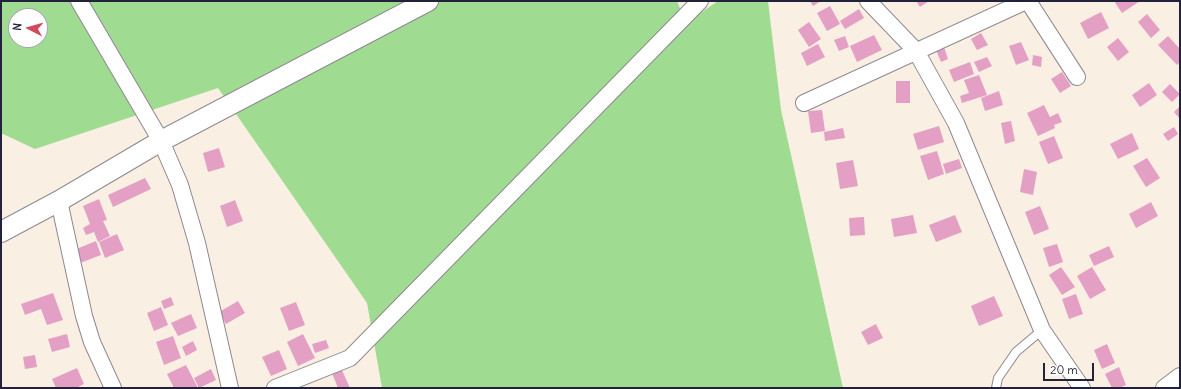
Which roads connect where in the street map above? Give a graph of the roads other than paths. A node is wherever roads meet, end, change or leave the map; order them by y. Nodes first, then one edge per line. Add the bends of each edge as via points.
1 (79, 1) edge
2 (428, 1) edge
3 (700, 1) edge
4 (868, 1) edge
5 (1027, 1) edge
6 (916, 51) junction
7 (1077, 77) dead end
8 (804, 102) dead end
9 (161, 141) junction
10 (59, 201) junction
11 (1, 232) edge
12 (1042, 330) junction
13 (1180, 376) edge
14 (113, 388) edge
15 (230, 388) edge
16 (275, 388) edge
17 (996, 388) edge
18 (1082, 388) edge
19 (1164, 388) edge

1 - 9 street
2 - 9 street
3 - 16 street via 350,358
4 - 6 street
5 - 6 street
5 - 7 street
6 - 8 street
6 - 12 street via 956,123
9 - 10 street
9 - 15 street via 180,185 197,243
10 - 11 street
10 - 14 street via 84,316 92,342
12 - 17 lane via 1016,352 998,378
12 - 18 street
13 - 19 street

